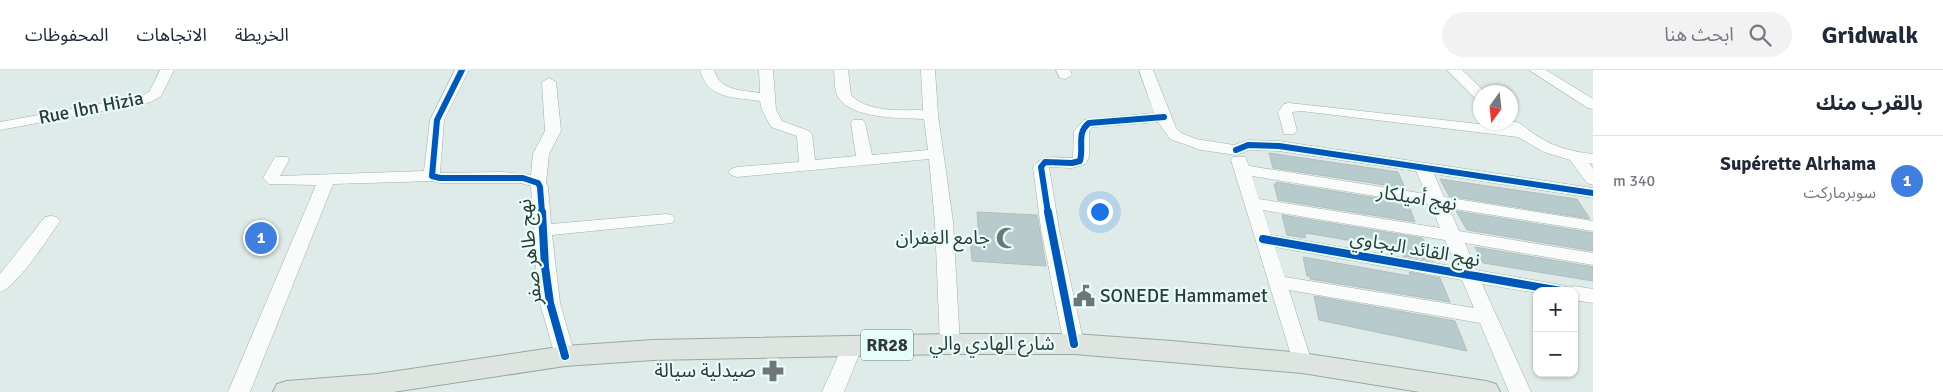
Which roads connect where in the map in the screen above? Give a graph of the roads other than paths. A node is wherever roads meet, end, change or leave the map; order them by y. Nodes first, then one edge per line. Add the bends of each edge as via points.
1 (167, 70) edge
2 (462, 70) edge
3 (707, 70) edge
4 (766, 70) edge
5 (841, 70) edge
6 (928, 70) edge
7 (1146, 70) edge
8 (1454, 70) edge
9 (1536, 70) edge
10 (549, 82) dead end
11 (1473, 88) edge
12 (767, 98) junction
13 (1593, 105) edge
14 (931, 115) junction
15 (1164, 117) junction
16 (858, 123) dead end
17 (1473, 124) edge
18 (0, 126) edge
19 (1289, 130) dead end
20 (1518, 130) edge
21 (1236, 150) junction
22 (936, 154) junction
23 (1576, 157) junction
24 (1593, 159) edge
25 (281, 160) dead end
26 (865, 160) junction
27 (807, 164) junction
28 (1423, 168) junction
29 (1242, 170) junction
30 (737, 172) dead end
31 (432, 176) junction
32 (326, 180) junction
33 (1593, 180) edge
34 (538, 182) junction
35 (1593, 193) edge
36 (1438, 201) junction
37 (1252, 203) junction
38 (666, 219) dead end
39 (51, 221) dead end
40 (1593, 226) edge
41 (543, 230) junction
42 (1453, 236) junction
43 (1263, 238) junction
44 (1593, 259) edge
45 (1469, 275) junction
46 (1277, 282) junction
47 (0, 286) edge
48 (1538, 287) edge
49 (1578, 294) edge
50 (1593, 296) edge
51 (1488, 317) junction
52 (950, 344) junction
53 (1074, 344) junction
54 (853, 345) junction
55 (564, 356) junction
56 (1302, 363) junction
57 (1407, 386) edge
58 (240, 392) edge
59 (287, 392) edge
60 (833, 392) edge
61 (1486, 392) edge
62 (1520, 392) edge

1 - 18 street, Rue Ibn Hizia via 156,93 146,99
2 - 31 street via 437,120
3 - 12 street via 710,81 722,91
4 - 12 street
5 - 14 street via 845,97 850,104 873,111
6 - 14 street
7 - 15 street
8 - 11 street
9 - 13 street
10 - 34 street via 553,131 541,154
12 - 27 street via 776,124 804,134
14 - 22 street
15 - 21 street via 1170,131 1183,140
15 - 53 street via 1089,123 1080,135 1080,161 1042,164 1050,229
16 - 26 street
17 - 19 street via 1289,107 1285,112
20 - 23 street via 1535,143
21 - 28 street via 1248,145 1278,146
21 - 29 street
22 - 26 street
22 - 52 street via 947,269
23 - 24 street
23 - 33 street
25 - 32 street, نهج طاهر صفر via 272,180
26 - 27 street
27 - 30 street
28 - 35 street
28 - 36 street
29 - 36 street, نهج أميلكار
29 - 37 street
31 - 32 street, نهج طاهر صفر
31 - 34 street, نهج طاهر صفر via 522,178
32 - 58 street
34 - 41 street, نهج طاهر صفر
36 - 40 street, نهج أميلكار
36 - 42 street
37 - 42 street
37 - 43 street
38 - 41 street
39 - 47 street
41 - 55 street, نهج طاهر صفر via 550,303
42 - 44 street
42 - 45 street
43 - 45 street, نهج القائد البجاوي
43 - 46 street
45 - 48 street, نهج القائد البجاوي
45 - 51 street
46 - 51 street
46 - 56 street
49 - 50 street
51 - 62 street
52 - 53 main road, شارع الهادي والي / RR28
52 - 54 main road, شارع الهادي والي / RR28
53 - 56 main road, شارع الهادي والي / RR28
54 - 55 main road, شارع الهادي والي / RR28 via 653,350
54 - 60 street
55 - 59 main road, شارع الهادي والي / RR28 via 377,384
56 - 57 main road, شارع الهادي والي / RR28
57 - 61 main road, شارع الهادي والي / RR28

